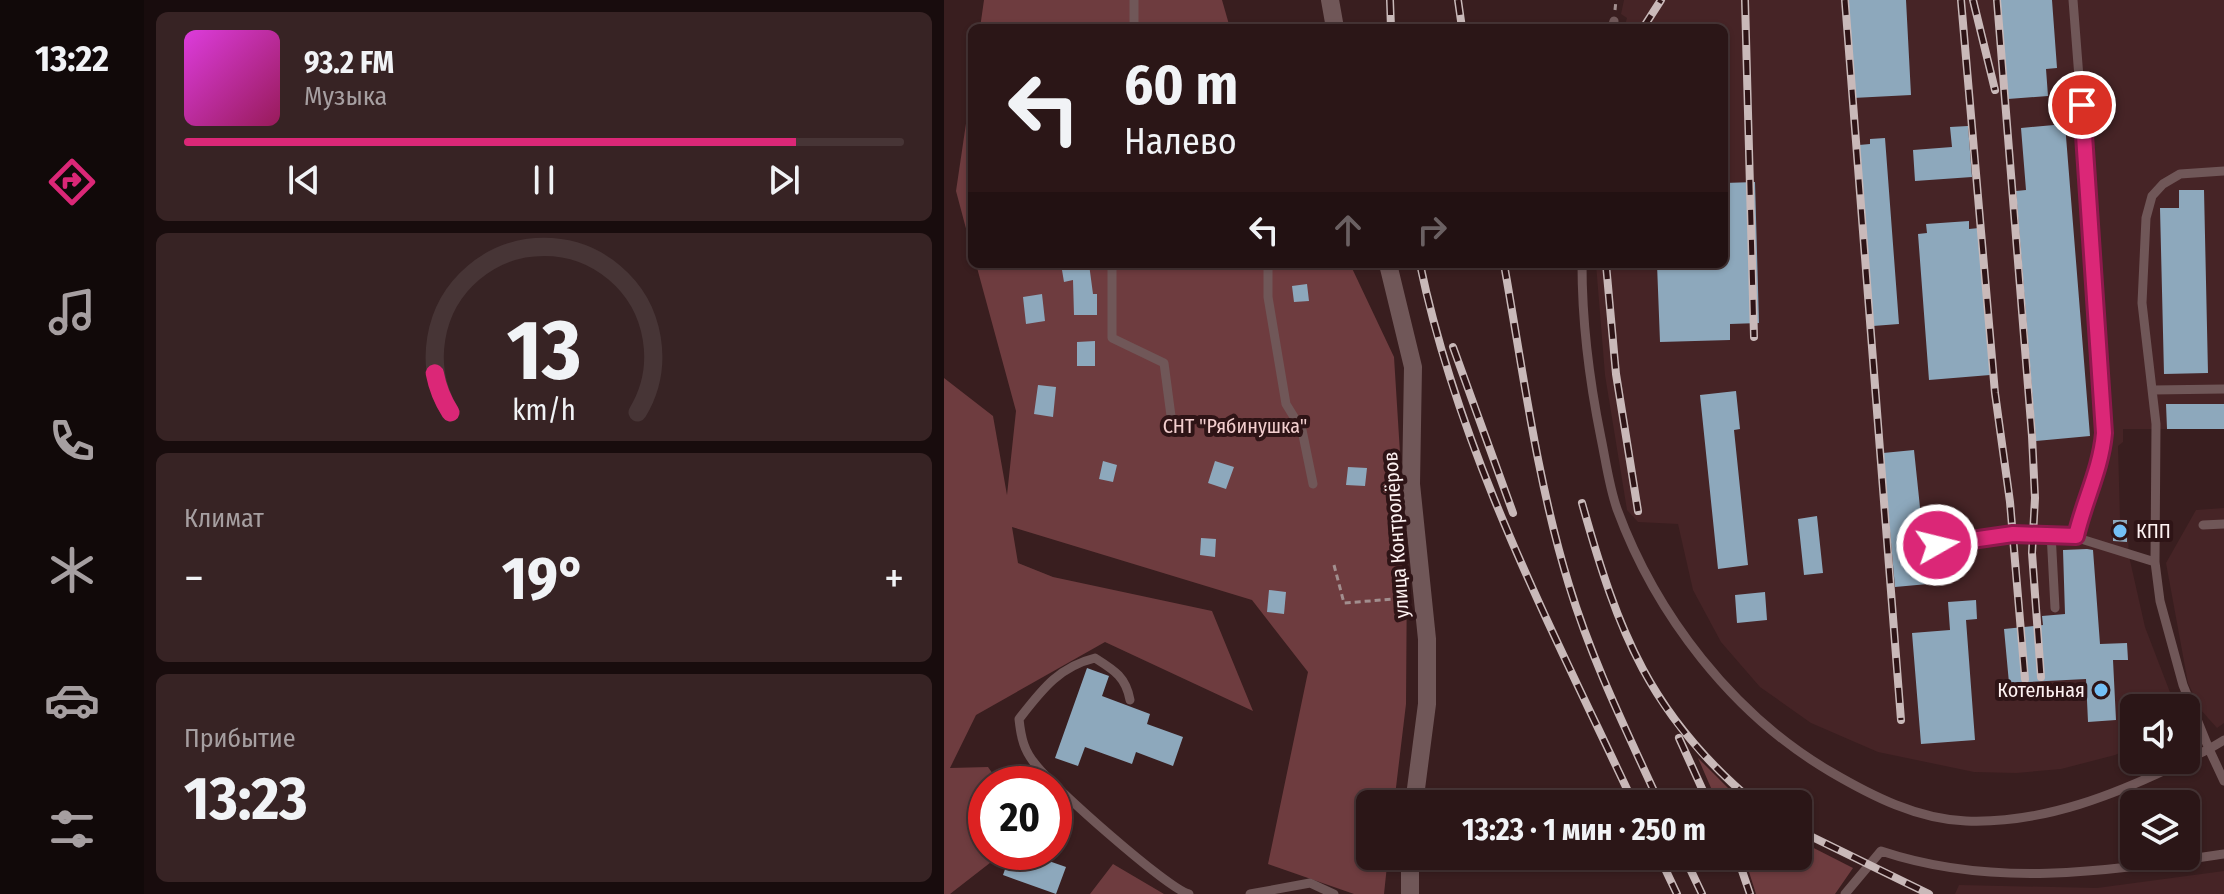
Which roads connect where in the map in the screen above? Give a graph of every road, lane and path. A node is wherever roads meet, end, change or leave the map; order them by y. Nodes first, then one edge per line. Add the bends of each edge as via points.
1 (1134, 0) edge
2 (1330, 0) edge
3 (2073, 0) edge
4 (1134, 24) edge
5 (1334, 24) edge
6 (2224, 171) edge
7 (1112, 268) edge
8 (1268, 268) edge
9 (1389, 268) edge
10 (1582, 268) edge
11 (2224, 389) edge
12 (2153, 390) junction
13 (1171, 416) dead end
14 (1313, 484) dead end
15 (2224, 524) edge
16 (2203, 525) dead end
17 (2051, 533) junction
18 (2076, 536) junction
19 (1937, 545) dead end
20 (2155, 562) junction
21 (1334, 565) dead end
22 (1423, 597) junction
23 (2055, 608) dead end
24 (1130, 700) dead end
25 (2224, 740) edge
26 (2209, 749) junction
27 (2200, 753) edge
28 (2157, 774) edge
29 (2224, 781) edge
30 (1416, 790) edge
31 (2224, 854) edge
32 (1410, 870) edge
33 (1189, 894) edge
34 (1250, 894) edge
35 (1334, 894) edge
36 (1410, 894) edge
37 (1845, 894) edge

1 - 4 lane
2 - 5 street
3 - 18 lane via 2104,401 2101,461
6 - 12 lane via 2189,171 2171,178 2157,188 2148,206 2142,303
7 - 13 lane via 1112,338 1164,363
8 - 14 lane via 1286,404 1302,430
9 - 22 street, улица Контролёров via 1413,367 1411,484
10 - 28 lane via 1588,375 1627,535 1660,599 1738,700 1822,767 1913,812 1965,821 2060,809
11 - 12 lane
12 - 20 lane
15 - 16 lane
17 - 18 lane
17 - 19 lane
17 - 23 lane
18 - 20 lane
20 - 26 lane via 2164,628
21 - 22 path via 1344,603
22 - 30 street, улица Контролёров via 1427,704
24 - 33 lane via 1127,682 1113,669 1095,658 1079,662 1060,671 1019,719 1022,745 1036,766 1124,847
25 - 26 lane
26 - 27 lane
26 - 29 lane
31 - 37 lane via 2079,874 2021,875 1941,867 1881,851
32 - 36 street
34 - 35 lane via 1310,883

